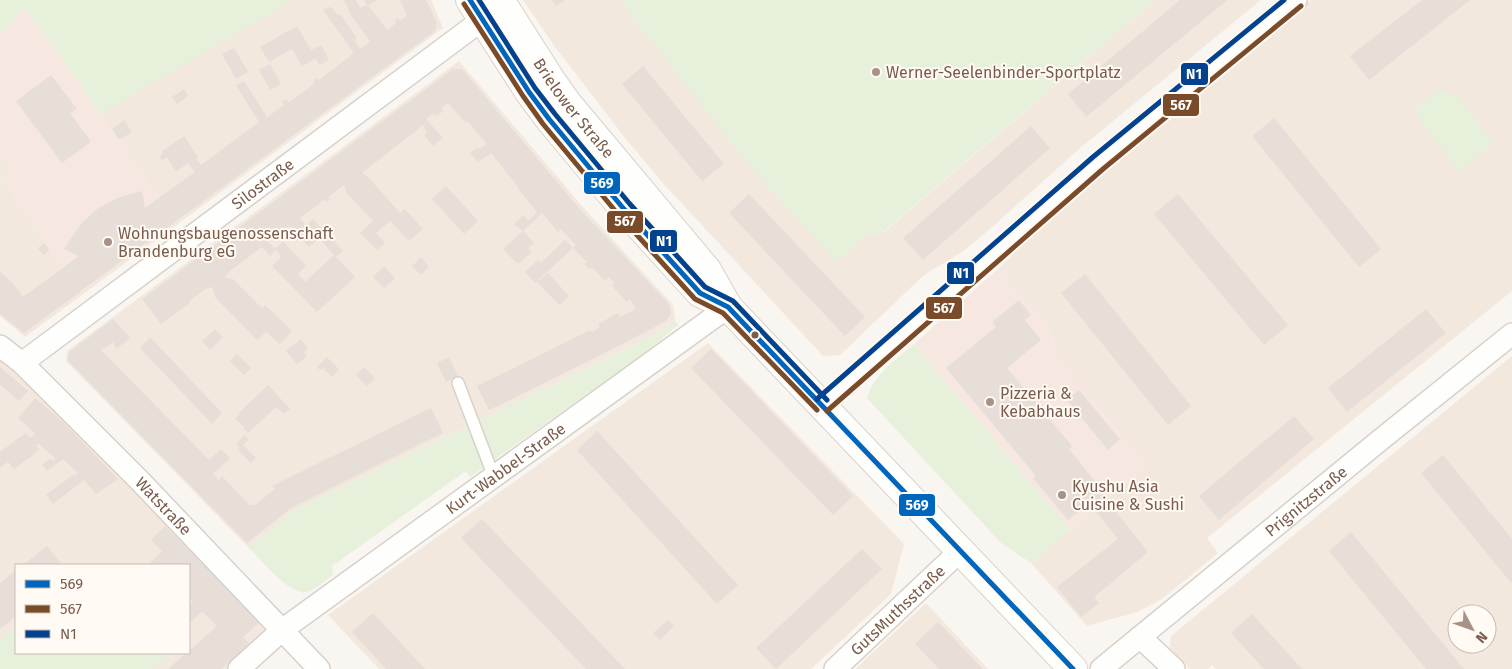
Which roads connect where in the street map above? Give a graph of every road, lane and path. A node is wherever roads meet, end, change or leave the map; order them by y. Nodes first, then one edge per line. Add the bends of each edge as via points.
1 (1296, 0) edge
2 (489, 6) edge
3 (728, 307) junction
4 (1512, 334) edge
5 (0, 346) edge
6 (22, 363) junction
7 (458, 382) dead end
8 (822, 405) junction
9 (494, 477) junction
10 (961, 550) junction
11 (282, 630) junction
12 (1140, 637) junction
13 (239, 669) edge
14 (319, 669) edge
15 (836, 669) edge
16 (1073, 669) edge
17 (1101, 669) edge
18 (1174, 669) edge

1 - 8 street via 1098,163
2 - 3 main road, Brielower Straße via 530,92 549,119 700,293
2 - 6 street, Silostraße
3 - 8 main road, Brielower Straße
3 - 9 street, Kurt-Wabbel-Straße
4 - 12 street, Prignitzstraße
5 - 6 street, Watstraße
6 - 11 street, Watstraße
7 - 9 lane
8 - 10 main road, Brielower Straße
9 - 11 street, Kurt-Wabbel-Straße
10 - 15 street, GutsMuthsstraße
10 - 16 main road, Brielower Straße
11 - 13 street
11 - 14 street
12 - 17 street, Prignitzstraße
12 - 18 street

